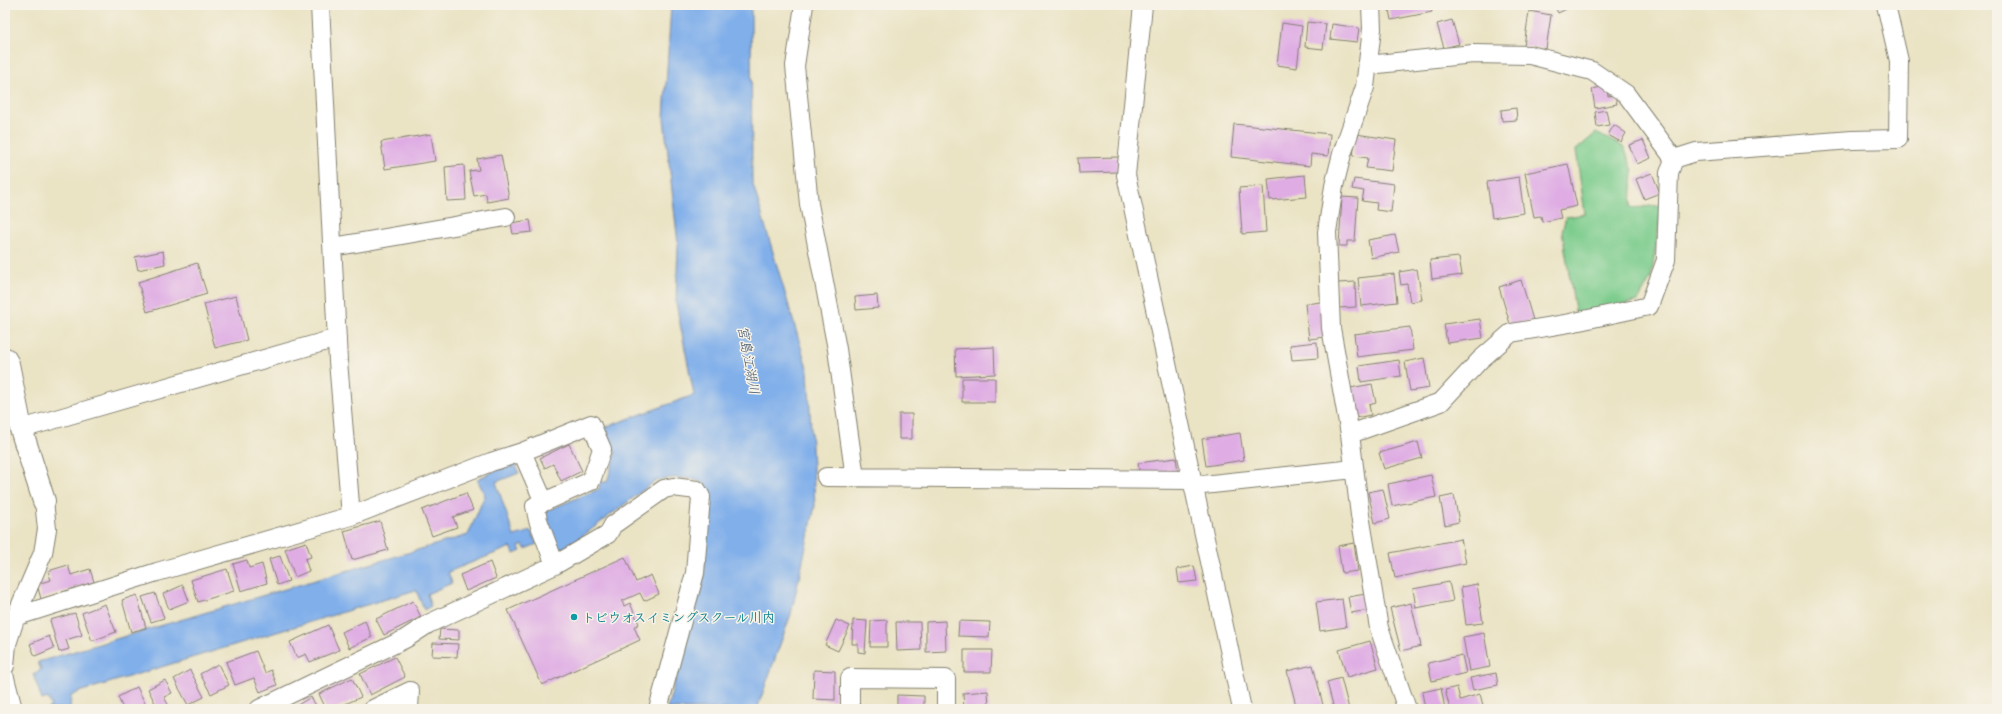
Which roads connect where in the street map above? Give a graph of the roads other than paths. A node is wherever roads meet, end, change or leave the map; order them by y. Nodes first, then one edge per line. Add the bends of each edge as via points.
1 (320, 5) edge
2 (804, 5) edge
3 (1143, 5) edge
4 (1372, 5) edge
5 (1886, 5) edge
6 (1368, 65) junction
7 (1674, 159) junction
8 (506, 217) dead end
9 (333, 247) junction
10 (338, 338) junction
11 (5, 359) edge
12 (21, 429) junction
13 (1350, 434) junction
14 (522, 452) junction
15 (1354, 469) junction
16 (826, 477) dead end
17 (856, 478) junction
18 (1192, 483) junction
19 (44, 501) joint
20 (544, 502) junction
21 (351, 516) junction
22 (555, 565) junction
23 (10, 618) edge
24 (5, 666) edge
25 (5, 678) edge
26 (13, 709) edge
27 (259, 709) edge
28 (373, 709) edge
29 (409, 709) edge
30 (658, 709) edge
31 (850, 709) edge
32 (946, 709) edge
33 (1242, 709) edge
34 (1407, 709) edge

1 - 9 street
2 - 17 street via 795,66 809,204 837,349
3 - 18 street via 1126,175
4 - 6 street
5 - 7 street via 1899,61 1898,139 1696,152
6 - 7 street via 1468,54 1530,55 1592,71 1626,94
6 - 13 street via 1365,88 1339,167 1327,232 1331,328
7 - 13 street via 1669,173 1666,260 1649,306 1511,333 1480,360 1441,402
8 - 9 street
9 - 10 street
10 - 12 street
10 - 21 street
11 - 12 street
12 - 19 street
13 - 15 street
14 - 20 street
14 - 20 street via 591,424 602,449 591,481
14 - 21 street
15 - 18 street
15 - 34 street via 1379,628
16 - 17 street
17 - 18 street
18 - 33 street
19 - 23 street via 47,529 43,553
20 - 22 street via 535,506
21 - 23 street
22 - 27 street via 428,624 404,639
22 - 30 street via 608,534 613,525 664,489 672,487 697,490 700,493 695,573
23 - 24 street
25 - 26 street
28 - 29 street via 410,691
31 - 32 street via 850,678 946,679

